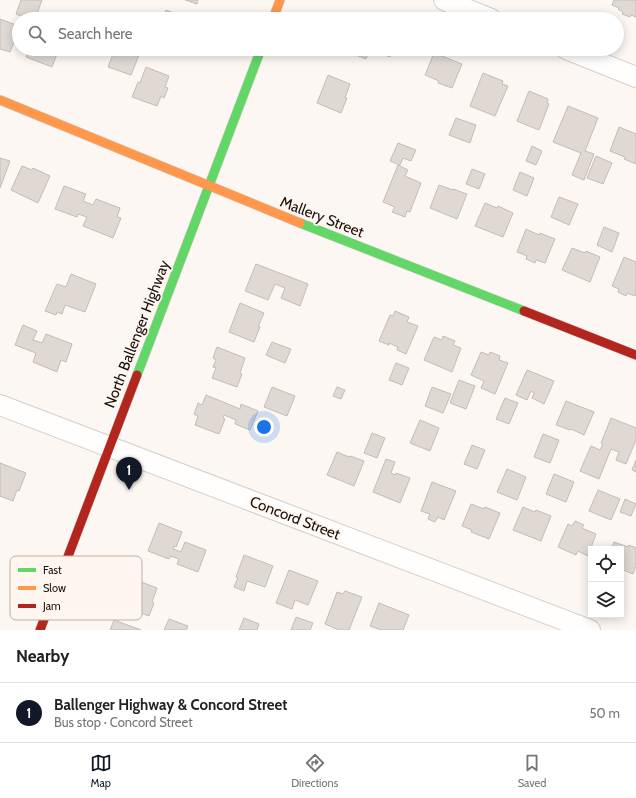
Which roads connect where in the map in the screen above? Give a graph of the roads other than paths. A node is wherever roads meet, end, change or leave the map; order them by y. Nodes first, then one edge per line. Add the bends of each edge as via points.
1 (280, 0) edge
2 (444, 0) edge
3 (276, 12) edge
4 (474, 12) edge
5 (258, 56) edge
6 (584, 56) edge
7 (636, 77) edge
8 (0, 100) edge
9 (209, 186) junction
10 (636, 355) edge
11 (0, 405) edge
12 (109, 447) junction
13 (68, 556) edge
14 (44, 620) edge
15 (40, 630) edge
16 (590, 630) edge

1 - 3 street
2 - 4 street
5 - 9 street, North Ballenger Highway
6 - 7 street
8 - 9 street, Mallery Street
9 - 10 street, Mallery Street
9 - 12 street, North Ballenger Highway
11 - 12 street, Concord Street
12 - 13 street, North Ballenger Highway
12 - 16 street, Concord Street
14 - 15 street, North Ballenger Highway

